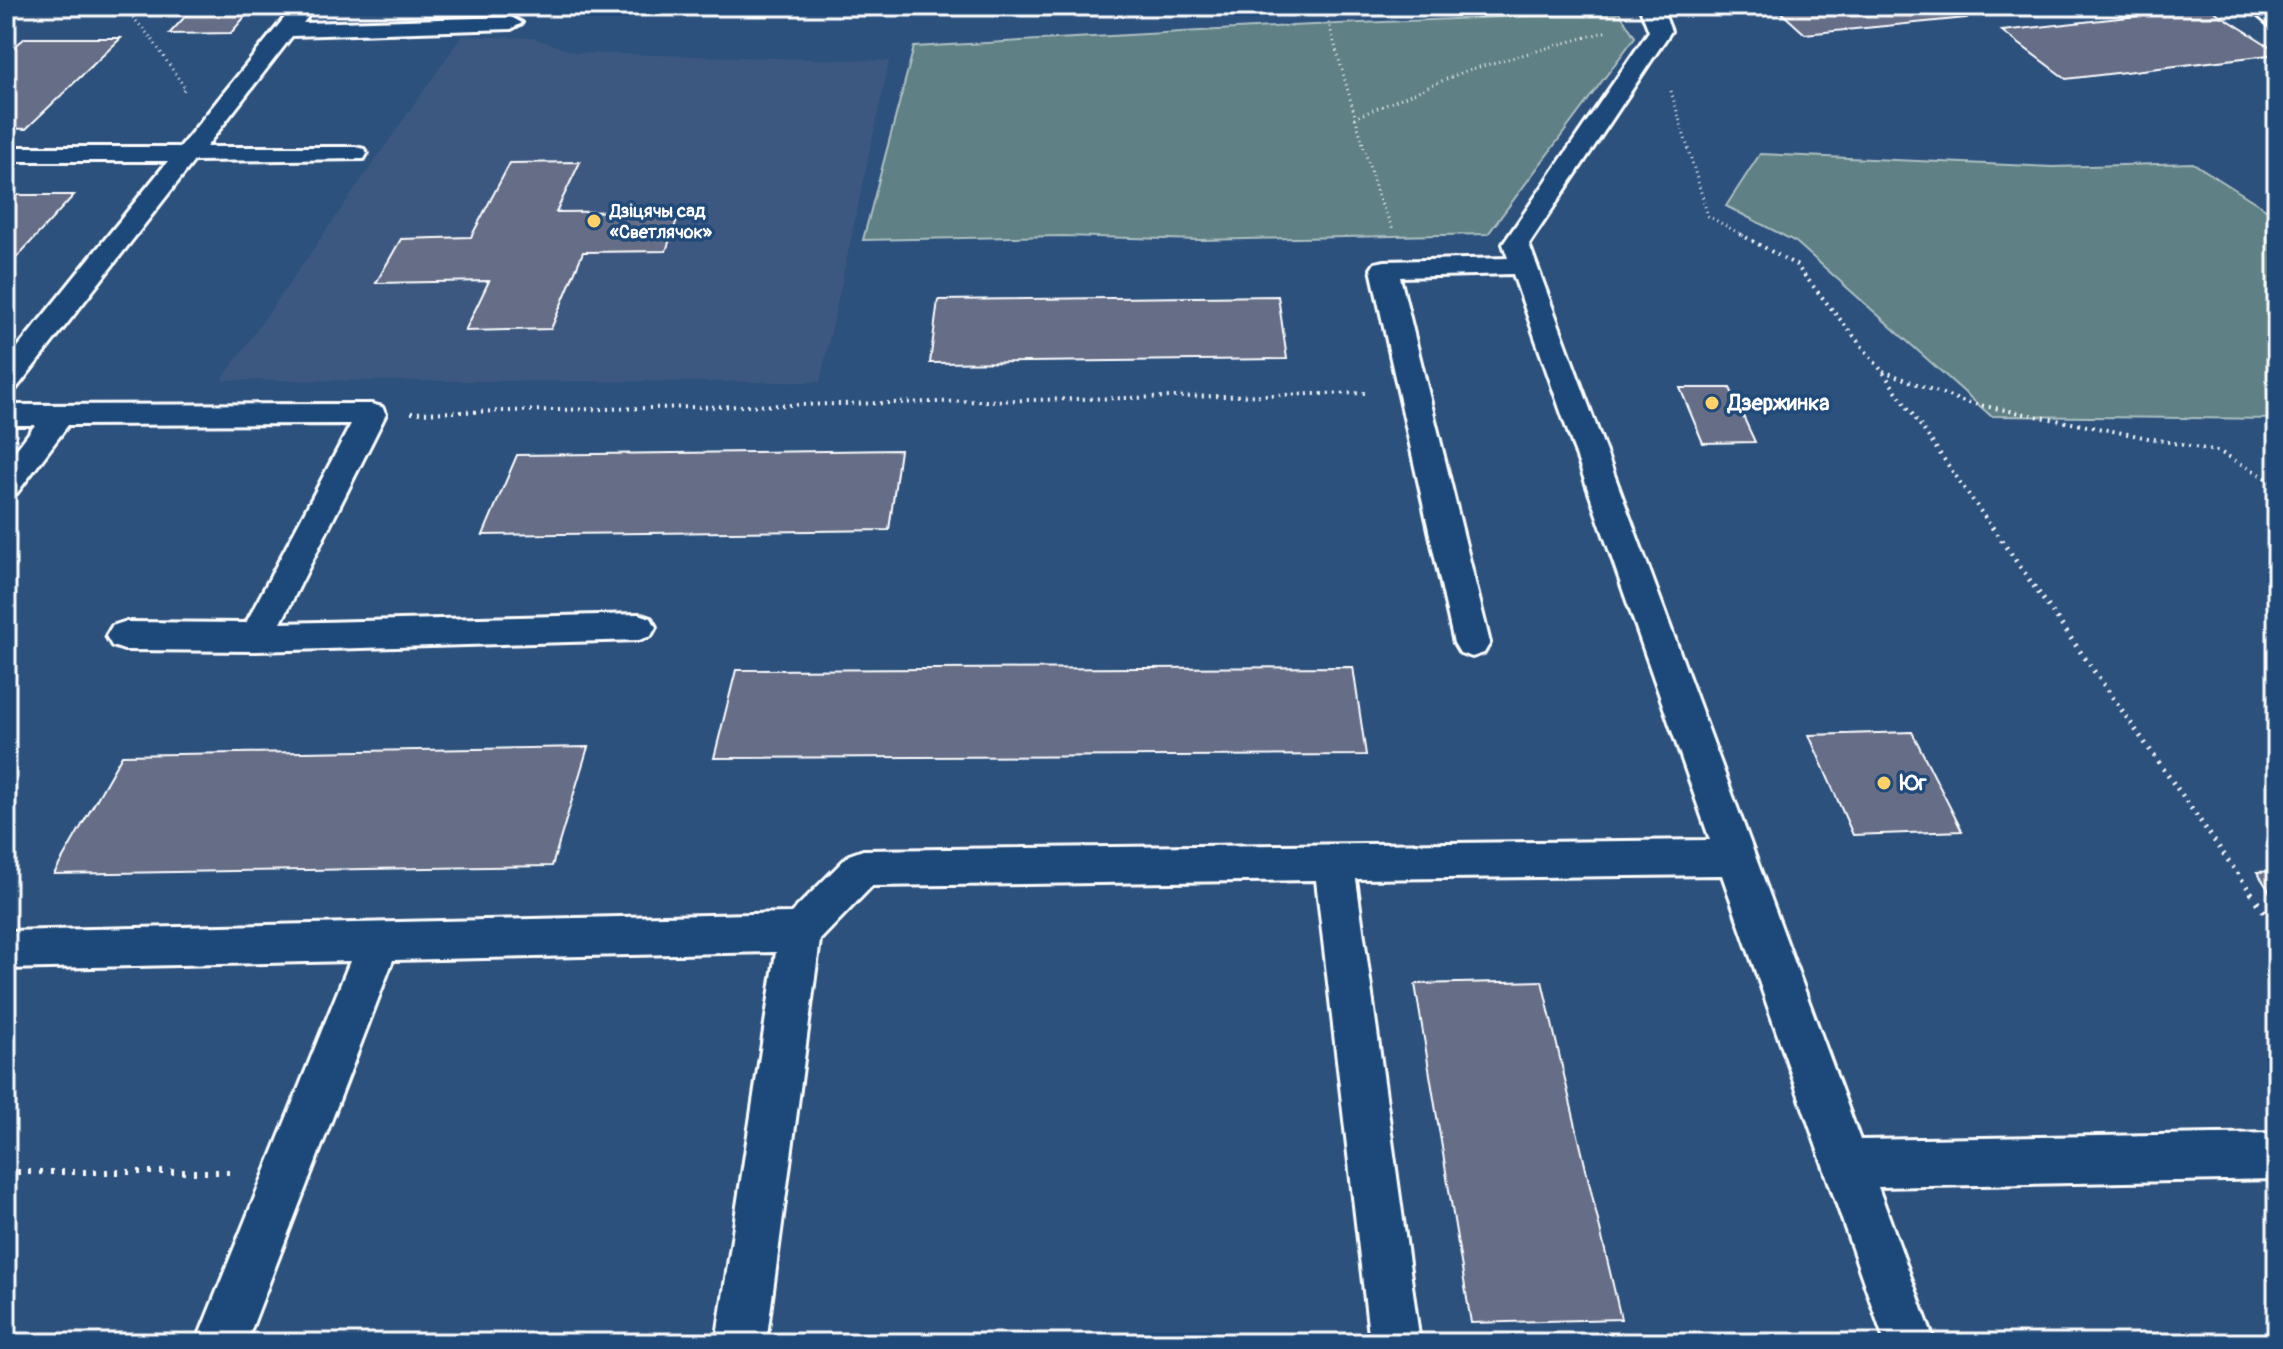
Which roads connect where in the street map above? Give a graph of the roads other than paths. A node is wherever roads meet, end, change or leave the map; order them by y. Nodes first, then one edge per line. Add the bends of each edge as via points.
1 (305, 6) edge
2 (2257, 6) edge
3 (1655, 18) edge
4 (2277, 20) edge
5 (511, 23) dead end
6 (284, 30) junction
7 (6, 154) edge
8 (190, 154) junction
9 (355, 154) dead end
10 (1524, 266) junction
11 (6, 382) edge
12 (60, 414) junction
13 (6, 415) edge
14 (6, 485) edge
15 (639, 627) dead end
16 (124, 636) dead end
17 (256, 637) junction
18 (1472, 643) dead end
19 (1736, 857) junction
20 (1334, 862) junction
21 (800, 932) junction
22 (379, 941) junction
23 (6, 950) edge
24 (2277, 1156) edge
25 (1846, 1164) junction
26 (221, 1343) edge
27 (741, 1343) edge
28 (1395, 1343) edge
29 (1910, 1343) edge

1 - 6 lane
2 - 4 lane
3 - 10 lane via 1516,244
5 - 6 lane
6 - 8 lane
7 - 8 lane
8 - 9 lane
8 - 11 lane
10 - 18 lane via 1385,269
10 - 19 lane
12 - 13 lane
12 - 14 lane
12 - 17 lane via 371,414
15 - 17 lane
16 - 17 lane
19 - 20 lane
19 - 25 lane
20 - 21 lane via 863,868
20 - 28 lane
21 - 22 lane
21 - 27 lane
22 - 23 lane
22 - 26 lane
24 - 25 lane
25 - 29 lane

